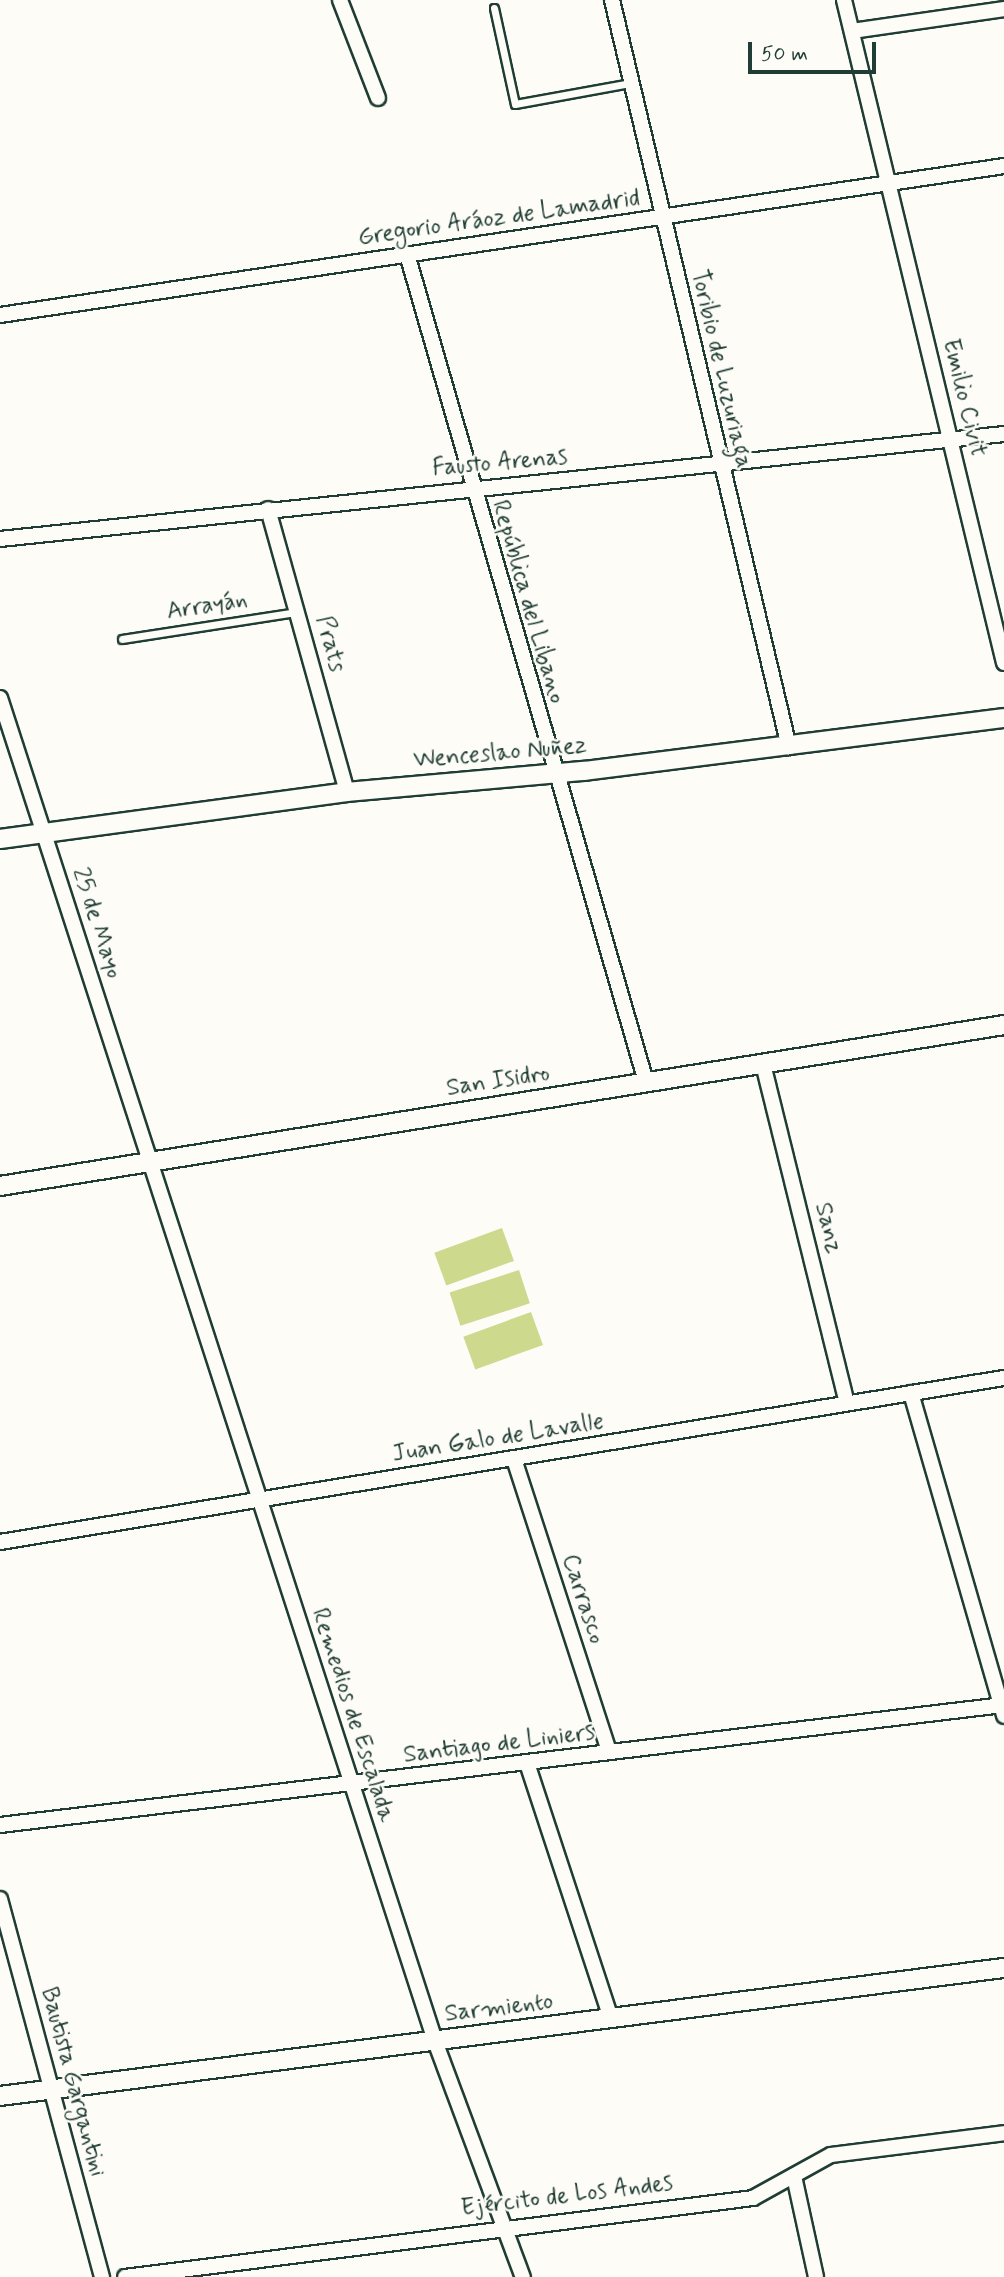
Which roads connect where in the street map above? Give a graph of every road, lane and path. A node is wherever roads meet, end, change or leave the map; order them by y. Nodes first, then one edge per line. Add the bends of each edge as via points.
1 (340, 0) edge
2 (611, 0) edge
3 (844, 0) edge
4 (494, 8) dead end
5 (1004, 9) edge
6 (852, 31) junction
7 (631, 83) junction
8 (378, 98) dead end
9 (1004, 166) edge
10 (888, 185) junction
11 (663, 218) junction
12 (407, 254) junction
13 (0, 315) edge
14 (1004, 434) edge
15 (952, 443) junction
16 (719, 467) junction
17 (472, 488) junction
18 (268, 509) junction
19 (0, 539) edge
20 (298, 612) junction
21 (122, 639) dead end
22 (1004, 663) edge
23 (0, 698) edge
24 (1004, 719) edge
25 (789, 747) junction
26 (554, 773) junction
27 (347, 792) junction
28 (43, 833) junction
29 (0, 839) edge
30 (1004, 1025) edge
31 (763, 1064) junction
32 (646, 1082) junction
33 (153, 1162) junction
34 (0, 1186) edge
35 (1004, 1378) edge
36 (911, 1393) junction
37 (848, 1403) junction
38 (514, 1459) junction
39 (258, 1499) junction
40 (0, 1542) edge
41 (1003, 1709) edge
42 (609, 1752) junction
43 (527, 1763) junction
44 (353, 1785) junction
45 (0, 1825) edge
46 (0, 1899) edge
47 (1004, 1968) edge
48 (611, 2018) junction
49 (435, 2041) junction
50 (52, 2089) junction
51 (0, 2096) edge
52 (1004, 2133) edge
53 (794, 2176) junction
54 (505, 2225) junction
55 (102, 2277) edge
56 (125, 2277) edge
57 (523, 2277) edge
58 (816, 2277) edge

1 - 8 street
2 - 7 street, Toribio de Luzuriaga
3 - 6 street, Emilio Civit
4 - 7 lane via 515,104
5 - 6 street
6 - 10 street, Emilio Civit
7 - 11 street, Toribio de Luzuriaga
9 - 10 street, Gregorio Aráoz de Lamadrid
10 - 11 street, Gregorio Aráoz de Lamadrid
10 - 15 street, Emilio Civit
11 - 12 street, Gregorio Aráoz de Lamadrid
11 - 16 street, Toribio de Luzuriaga
12 - 13 street, Gregorio Aráoz de Lamadrid
12 - 17 street, República del Libano
14 - 15 street, Fausto Arenas
15 - 16 street, Fausto Arenas
15 - 22 street, Emilio Civit
16 - 17 street, Fausto Arenas
16 - 25 street, Toribio de Luzuriaga
17 - 18 street, Fausto Arenas
17 - 26 street, República del Libano
18 - 19 street, Fausto Arenas
18 - 20 street, Prats
20 - 21 lane, Arrayán
20 - 27 street, Prats
23 - 28 street, 25 de Mayo
24 - 25 street, Wenceslao Nuñez
25 - 26 street, Wenceslao Nuñez
26 - 27 street, Wenceslao Nuñez
26 - 32 street, República del Libano
27 - 28 street, Wenceslao Nuñez
28 - 29 street, Wenceslao Nuñez
28 - 33 street, 25 de Mayo
30 - 31 street, San Isidro
31 - 32 street, San Isidro
31 - 37 street, Sanz
32 - 33 street, San Isidro
33 - 34 street, San Isidro
33 - 39 street, Remedios de Escalada
35 - 36 street, Juan Galo de Lavalle
36 - 37 street, Juan Galo de Lavalle
36 - 41 street
37 - 38 street, Juan Galo de Lavalle
38 - 39 street, Juan Galo de Lavalle
38 - 42 street, Carrasco
39 - 40 street, Juan Galo de Lavalle
39 - 44 street, Remedios de Escalada
41 - 42 street, Santiago de Liniers
42 - 43 street, Santiago de Liniers
43 - 44 street, Santiago de Liniers
43 - 48 street
44 - 45 street, Santiago de Liniers
44 - 49 street, Remedios de Escalada
46 - 50 street, Bautista Gargantini
47 - 48 street, Sarmiento
48 - 49 street, Sarmiento
49 - 50 street, Sarmiento
49 - 54 street, Remedios de Escalada
50 - 51 street, Sarmiento
50 - 55 street, Bautista Gargantini
52 - 53 street, Ejército de Los Andes via 831,2155
53 - 54 street, Ejército de Los Andes via 753,2198
53 - 58 street
54 - 56 street, Ejército de Los Andes
54 - 57 street, Remedios de Escalada

